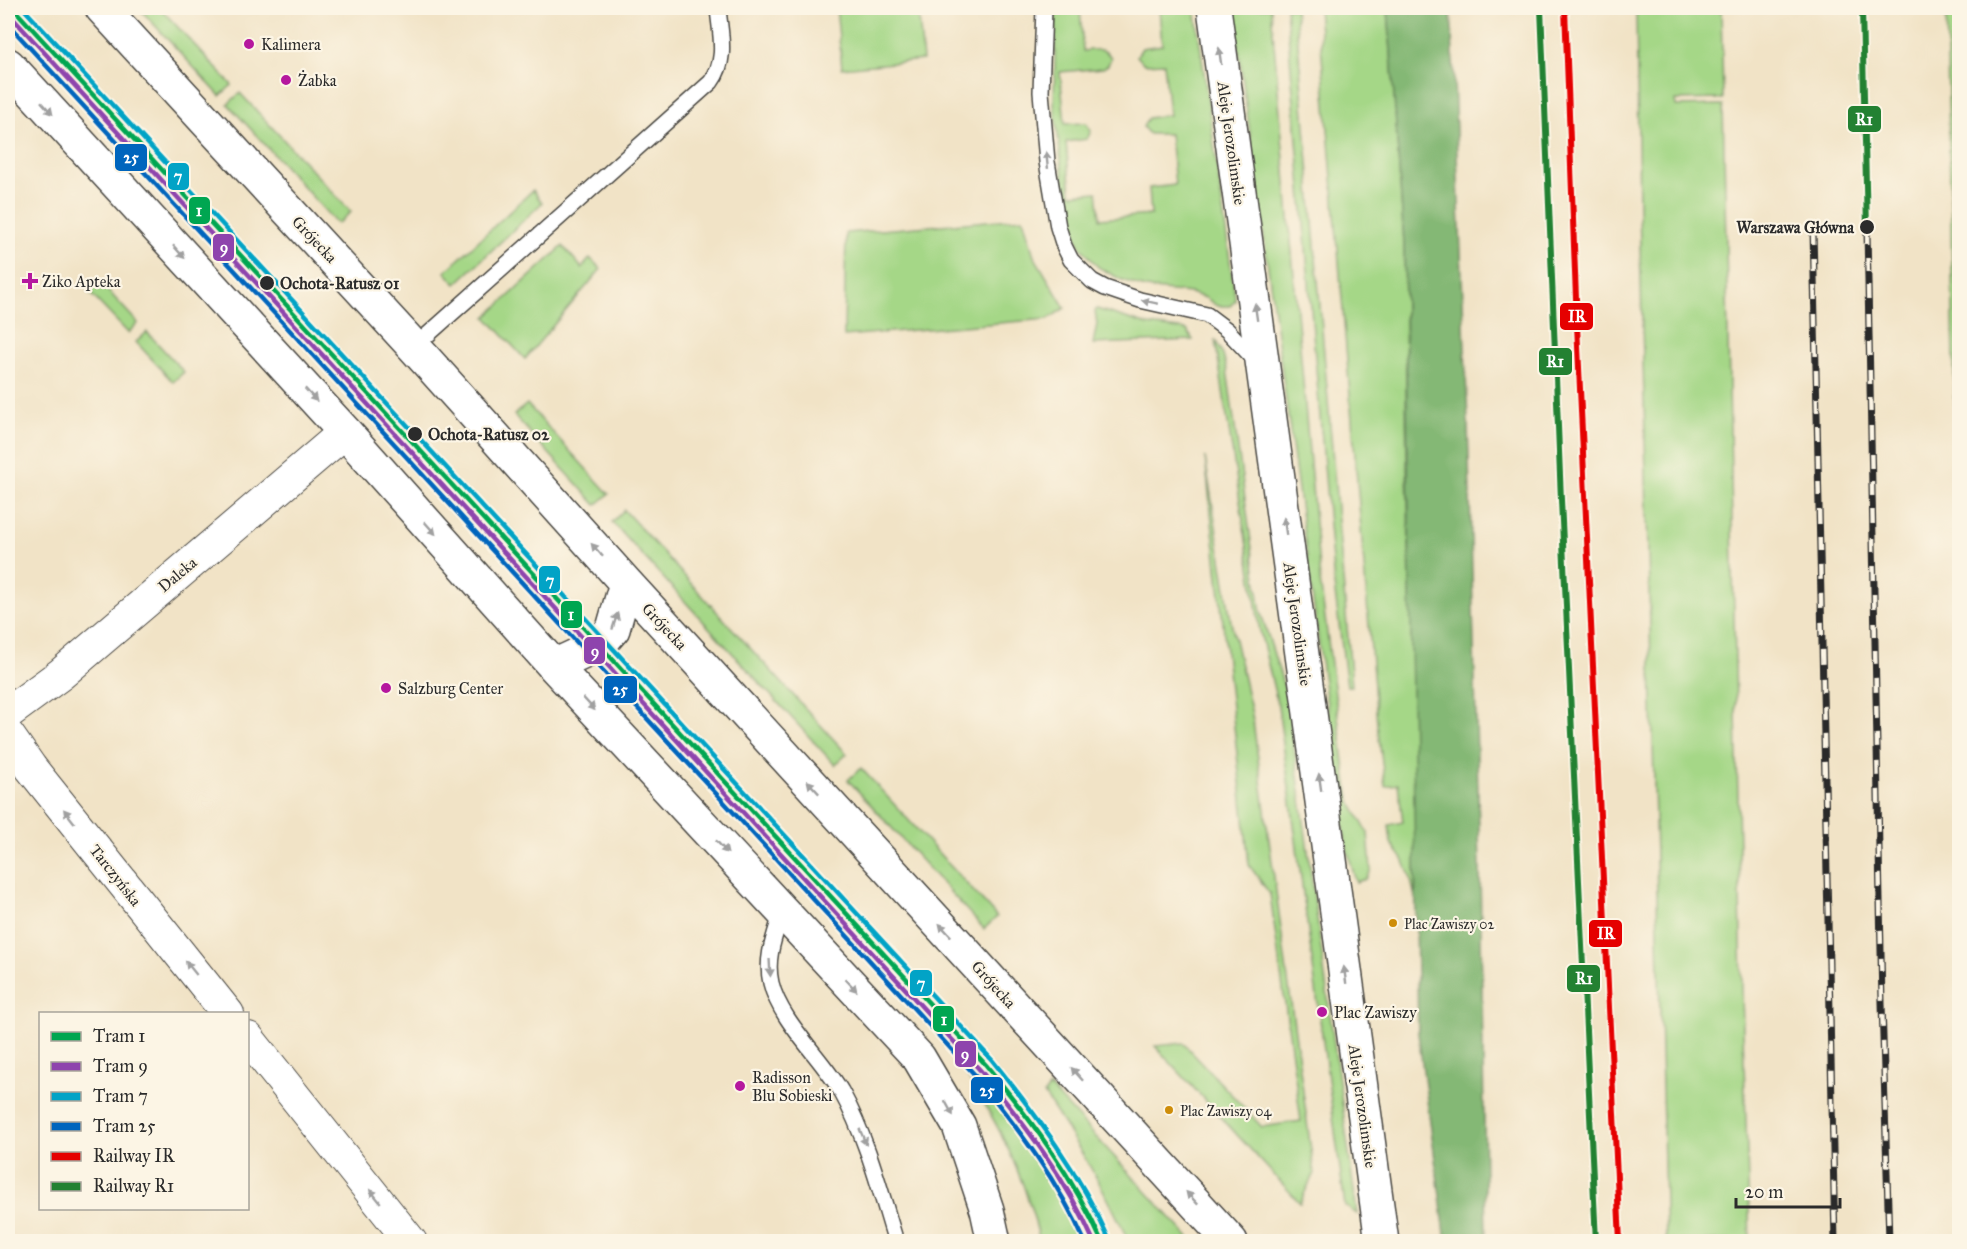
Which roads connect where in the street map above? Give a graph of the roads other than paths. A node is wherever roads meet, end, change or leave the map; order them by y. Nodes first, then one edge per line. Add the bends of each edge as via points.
1 (102, 8) edge
2 (718, 8) edge
3 (1044, 8) edge
4 (1214, 8) edge
5 (8, 64) edge
6 (414, 347) junction
7 (1264, 370) junction
8 (345, 432) junction
9 (626, 583) junction
10 (554, 666) junction
11 (8, 713) edge
12 (8, 735) edge
13 (782, 912) junction
14 (226, 1012) edge
15 (249, 1039) edge
16 (411, 1242) edge
17 (896, 1242) edge
18 (994, 1242) edge
19 (1231, 1242) edge
20 (1382, 1242) edge

1 - 6 main road, Grójecka
2 - 6 lane via 722,60 711,82
7 -> 3 lane via 1227,330 1206,315 1105,288 1071,260 1058,227 1047,162 1041,92
7 -> 4 main road, Aleje Jerozolimskie
5 -> 8 main road
9 -> 6 main road, Grójecka
20 -> 7 main road, Aleje Jerozolimskie
8 -> 10 main road
8 - 11 street, Daleka via 61,674
10 -> 9 main road via 599,645 613,629
19 -> 9 main road, Grójecka
10 -> 13 main road
14 -> 12 street, Tarczyńska
13 -> 17 lane via 768,966 771,984 778,1003 840,1090 859,1128
13 -> 18 main road via 919,1058 959,1126
16 -> 15 street

